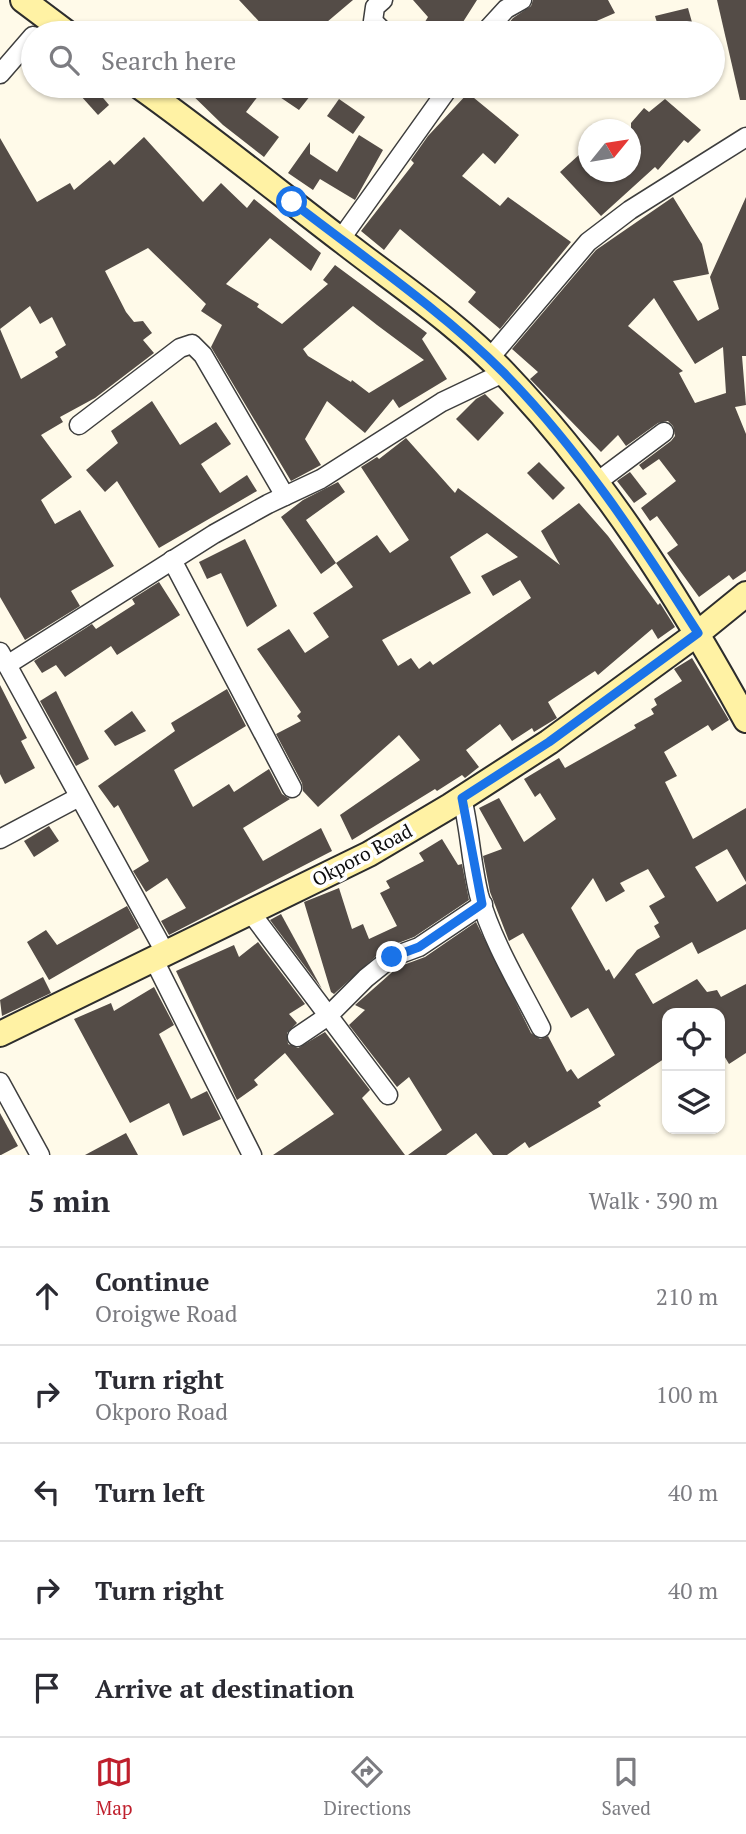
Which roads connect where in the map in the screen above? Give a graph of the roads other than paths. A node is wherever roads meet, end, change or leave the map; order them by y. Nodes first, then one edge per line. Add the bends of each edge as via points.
1 (23, 0) edge
2 (383, 0) edge
3 (522, 0) edge
4 (39, 21) edge
5 (373, 21) edge
6 (495, 21) edge
7 (21, 54) edge
8 (0, 74) edge
9 (155, 98) edge
10 (442, 98) edge
11 (746, 137) edge
12 (341, 240) junction
13 (496, 366) junction
14 (79, 425) dead end
15 (664, 432) dead end
16 (597, 482) junction
17 (285, 496) junction
18 (172, 560) junction
19 (746, 594) edge
20 (698, 633) junction
21 (3, 658) edge
22 (746, 720) edge
23 (292, 788) dead end
24 (79, 797) junction
25 (462, 798) junction
26 (0, 839) edge
27 (482, 904) junction
28 (251, 913) junction
29 (160, 957) junction
30 (328, 1016) junction
31 (2, 1028) edge
32 (541, 1028) dead end
33 (297, 1037) dead end
34 (0, 1082) edge
35 (388, 1095) dead end
36 (40, 1155) edge
37 (252, 1155) edge

1 - 4 street
2 - 5 street via 375,6
3 - 6 street
7 - 8 street
9 - 12 street
10 - 12 street
11 - 13 street via 630,209 588,242
12 - 13 street
13 - 16 street
13 - 17 street via 321,479
14 - 17 street via 180,348 192,344
15 - 16 street
16 - 20 street
17 - 18 street
18 - 21 street
18 - 23 street
19 - 20 street, Okporo Road
20 - 22 street
20 - 25 street, Okporo Road via 549,742
21 - 24 street
24 - 26 street
24 - 29 street
25 - 27 street
25 - 28 street, Okporo Road via 369,854
27 - 30 street via 419,947 392,957
27 - 32 street
28 - 29 street, Okporo Road
28 - 30 street
29 - 31 street, Okporo Road
29 - 37 street
30 - 33 street
30 - 35 street
34 - 36 street

